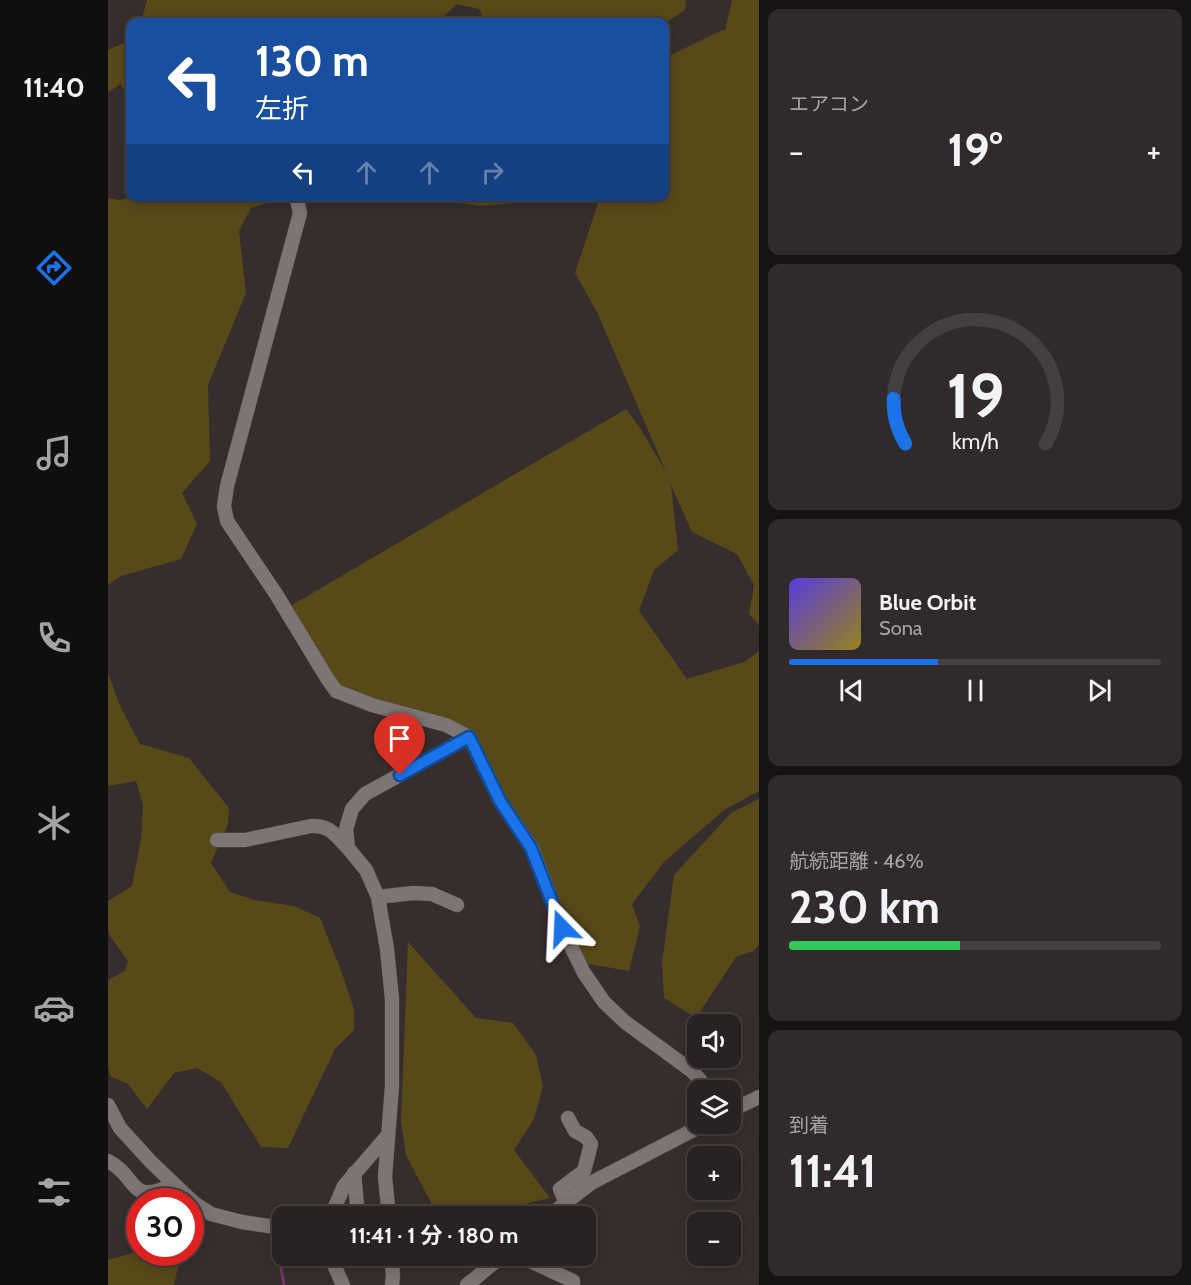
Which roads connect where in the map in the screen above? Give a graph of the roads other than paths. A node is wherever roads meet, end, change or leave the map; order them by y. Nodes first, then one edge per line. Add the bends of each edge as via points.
1 (297, 201) edge
2 (469, 737) junction
3 (217, 840) dead end
4 (348, 848) junction
5 (378, 897) junction
6 (457, 905) dead end
7 (699, 1080) edge
8 (759, 1097) edge
9 (108, 1105) edge
10 (741, 1106) edge
11 (568, 1118) dead end
12 (687, 1133) edge
13 (387, 1135) junction
14 (108, 1161) edge
15 (354, 1173) junction
16 (174, 1184) junction
17 (566, 1203) junction
18 (335, 1206) edge
19 (357, 1206) edge
20 (388, 1206) edge
21 (562, 1206) edge
22 (272, 1226) edge
23 (334, 1266) edge
24 (392, 1266) edge
25 (490, 1266) edge
26 (541, 1266) edge
27 (343, 1285) edge
28 (393, 1285) edge
29 (467, 1285) edge
30 (573, 1285) edge

1 - 2 street via 300,213 227,486 227,521 336,691 446,725
2 - 4 street via 366,794 352,809 346,829
2 - 7 street via 500,801 531,848 584,973 604,1002 625,1022
3 - 4 street via 245,840 321,826
4 - 5 street via 366,870
5 - 6 street via 432,894
5 - 13 street via 392,999 392,1086
8 - 10 street
9 - 16 street via 120,1128
11 - 17 street via 575,1131 591,1144 584,1171 560,1189
12 - 17 street via 606,1174
13 - 15 street
13 - 20 street
14 - 16 street via 144,1192 161,1191
15 - 18 street
15 - 19 street
16 - 22 street via 211,1214
17 - 21 street
23 - 27 street
24 - 28 street
25 - 29 street
26 - 30 street via 573,1281

